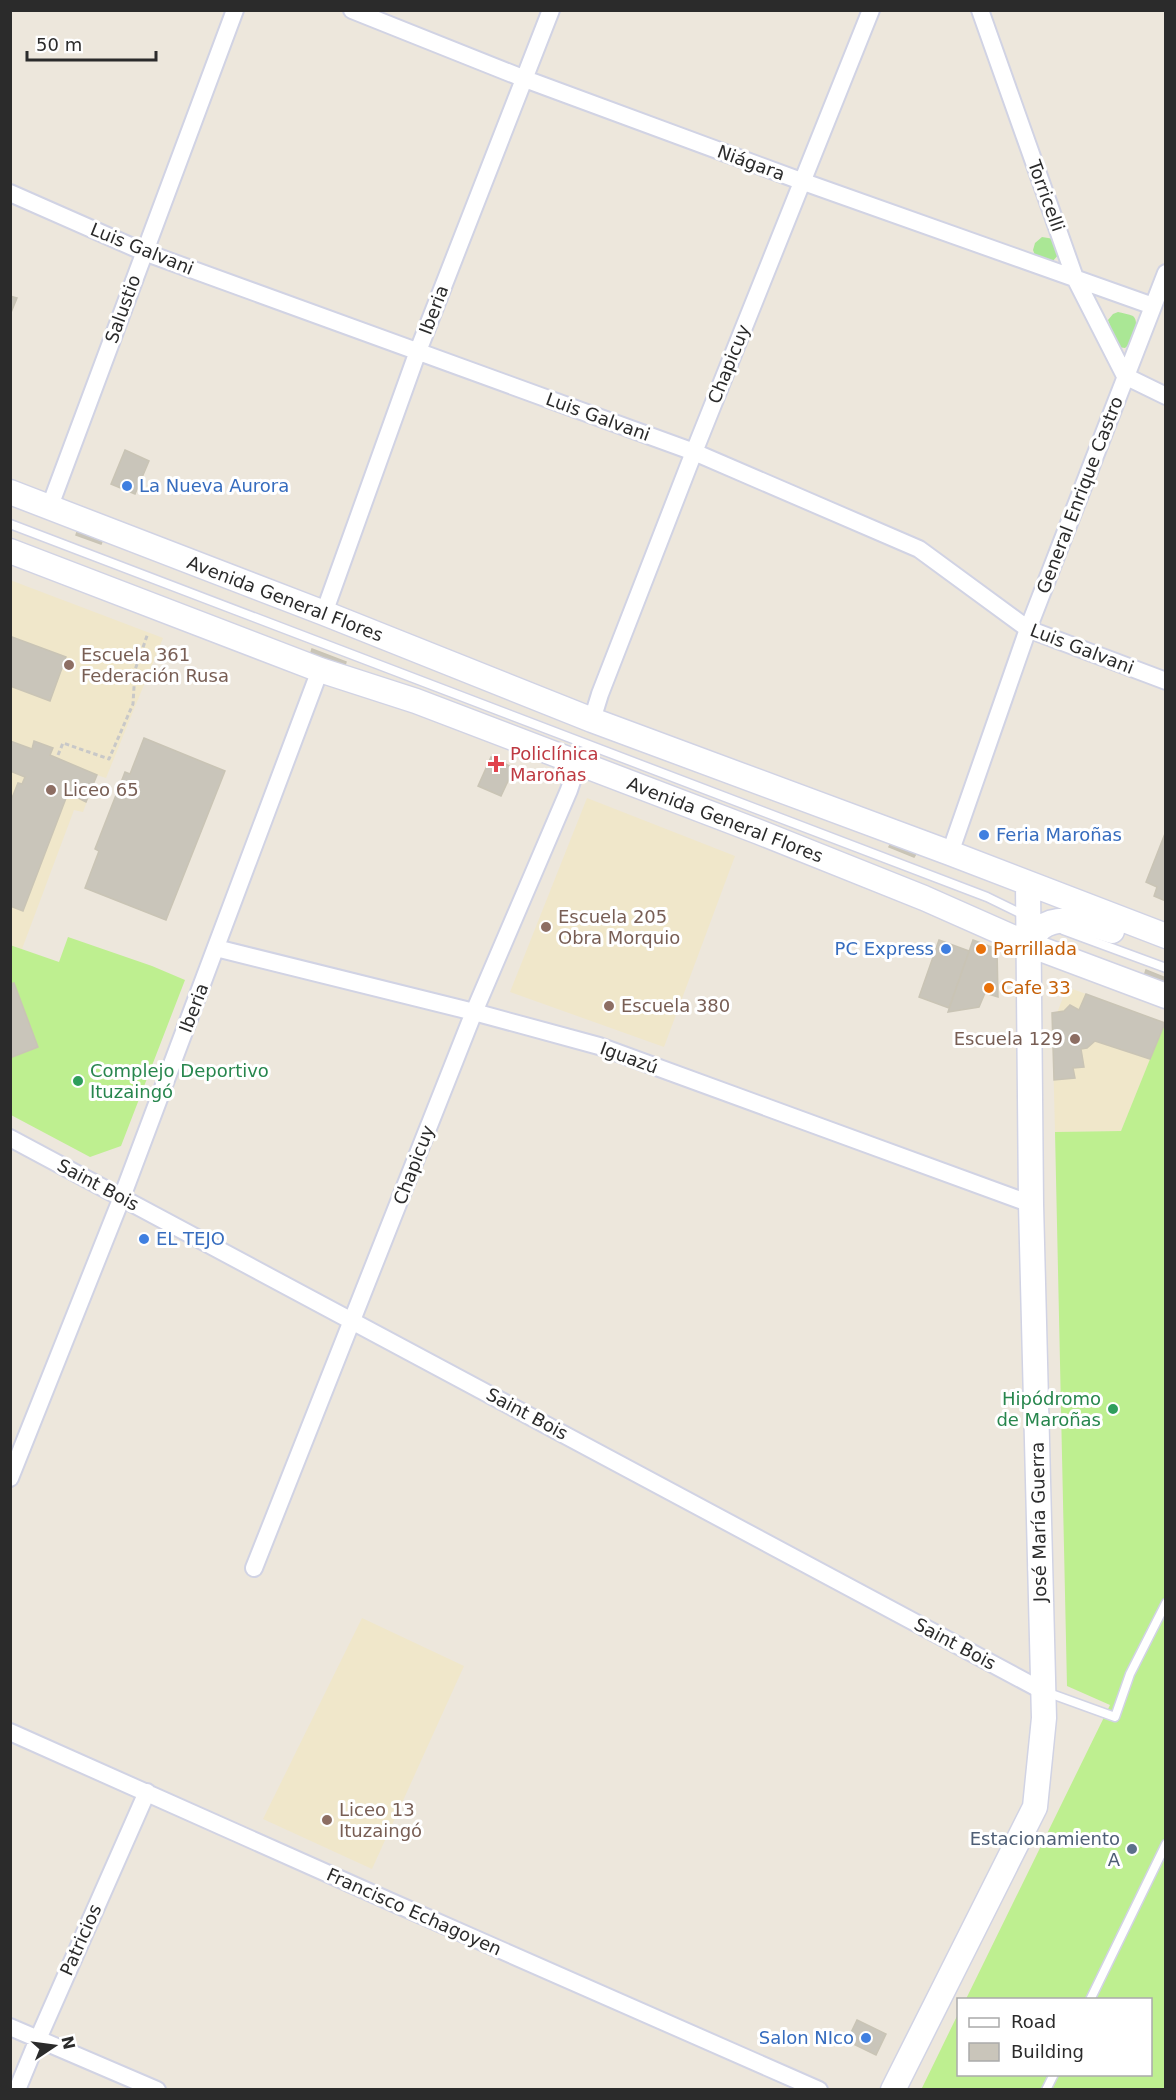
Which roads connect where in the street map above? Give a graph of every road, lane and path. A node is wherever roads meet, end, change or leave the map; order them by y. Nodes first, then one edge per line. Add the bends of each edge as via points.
1 (235, 10) edge
2 (352, 10) edge
3 (551, 10) edge
4 (871, 10) edge
5 (980, 10) edge
6 (525, 79) junction
7 (801, 181) junction
8 (10, 193) edge
9 (144, 252) junction
10 (1166, 273) edge
11 (1076, 278) junction
12 (1153, 306) junction
13 (418, 351) junction
14 (1125, 376) junction
15 (1166, 396) edge
16 (694, 452) junction
17 (10, 492) edge
18 (50, 506) junction
19 (10, 524) edge
20 (10, 551) edge
21 (324, 613) junction
22 (1028, 629) junction
23 (148, 633) dead end
24 (320, 670) junction
25 (1166, 681) edge
26 (592, 720) junction
27 (58, 755) dead end
28 (578, 763) junction
29 (950, 853) junction
30 (1028, 884) junction
31 (1038, 920) junction
32 (1166, 936) edge
33 (1030, 945) junction
34 (216, 948) junction
35 (1166, 949) edge
36 (1166, 968) edge
37 (1166, 996) edge
38 (474, 1011) junction
39 (10, 1138) edge
40 (122, 1197) junction
41 (1031, 1204) junction
42 (353, 1321) junction
43 (10, 1478) edge
44 (254, 1568) dead end
45 (1166, 1603) edge
46 (1043, 1691) junction
47 (10, 1732) edge
48 (147, 1792) junction
49 (1166, 1844) edge
50 (1091, 1998) edge
51 (10, 2027) edge
52 (38, 2039) junction
53 (1053, 2076) edge
54 (17, 2090) edge
55 (157, 2090) edge
56 (819, 2090) edge
57 (893, 2090) edge
58 (1046, 2090) edge

1 - 9 street, Salustio
2 - 6 street, Niágara
3 - 6 street, Iberia
4 - 7 street, Chapicuy
5 - 11 street, Torricelli
6 - 7 street, Niágara
6 - 13 street, Iberia
7 - 11 street, Niágara
7 - 16 street, Chapicuy
8 - 9 street, Luis Galvani
9 - 13 street, Luis Galvani
9 - 18 street, Salustio
10 - 12 street, General Enrique Castro
11 - 12 street, Niágara
11 - 14 street, Torricelli
12 - 14 street, General Enrique Castro
13 - 16 street, Luis Galvani
13 - 21 street, Iberia
14 - 15 street
14 - 22 street, General Enrique Castro
16 - 22 street, Luis Galvani via 919,549
16 - 26 street, Chapicuy
17 - 18 main road, Avenida General Flores
18 - 21 main road, Avenida General Flores
19 - 31 lane, Avenida General Flores via 987,897
20 - 24 main road, Avenida General Flores
21 - 26 main road, Avenida General Flores
22 - 25 street, Luis Galvani
22 - 29 street, General Enrique Castro
23 - 27 path via 135,670 133,704 109,759 63,743
24 - 28 main road, Avenida General Flores via 416,701
24 - 34 street, Iberia
26 - 29 main road, Avenida General Flores
28 - 33 main road, Avenida General Flores via 924,898
28 - 38 street, Chapicuy
29 - 30 main road, Avenida General Flores
30 - 31 main road
30 - 32 main road, Avenida General Flores
31 - 33 main road via 1039,929
31 - 35 main road via 1093,924
31 - 36 lane, Avenida General Flores
33 - 37 main road, Avenida General Flores
33 - 41 main road, José María Guerra
34 - 38 street, Iguazú
34 - 40 street, Iberia
38 - 41 street, Iguazú via 599,1046
38 - 42 street, Chapicuy
39 - 40 street, Saint Bois
40 - 42 street, Saint Bois
40 - 43 street, Iberia
41 - 46 main road, José María Guerra
42 - 44 street, Chapicuy
42 - 46 street, Saint Bois
45 - 46 lane via 1130,1674 1116,1717
46 - 57 main road, José María Guerra via 1035,1808
47 - 48 street, Francisco Echagoyen
48 - 52 street, Patricios
48 - 56 street, Francisco Echagoyen
49 - 50 lane
51 - 52 street
52 - 54 street, Patricios
52 - 55 street
53 - 58 lane

